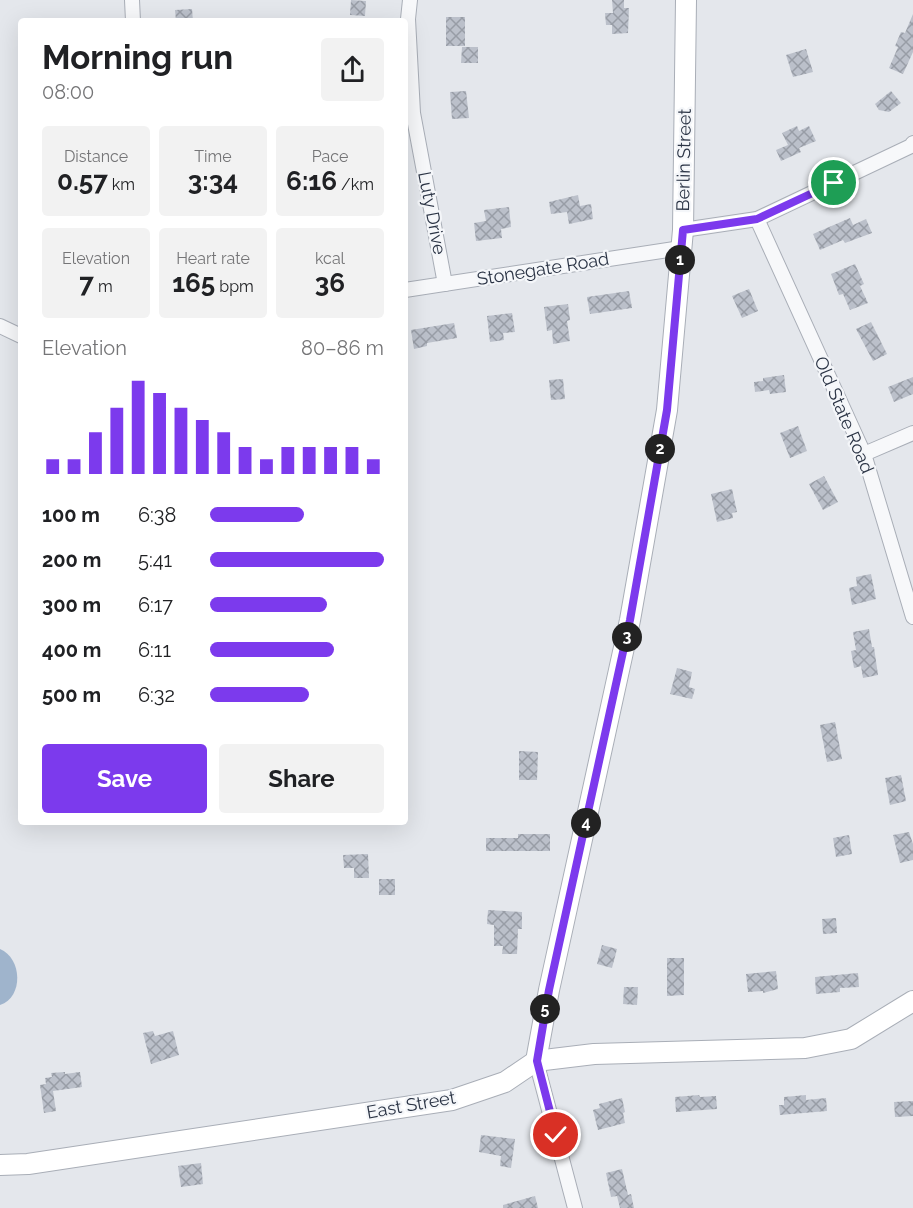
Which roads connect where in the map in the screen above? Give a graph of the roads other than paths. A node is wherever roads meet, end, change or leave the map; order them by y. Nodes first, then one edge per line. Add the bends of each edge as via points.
1 (132, 0) edge
2 (410, 0) edge
3 (686, 0) edge
4 (133, 18) edge
5 (913, 143) edge
6 (757, 219) junction
7 (682, 239) junction
8 (445, 284) junction
9 (408, 290) edge
10 (0, 326) edge
11 (18, 335) edge
12 (913, 433) edge
13 (864, 454) junction
14 (913, 617) edge
15 (913, 1001) edge
16 (537, 1061) junction
17 (0, 1165) edge
18 (575, 1208) edge

1 - 4 street
2 - 8 street, Luty Drive via 413,113
3 - 7 main road, Berlin Street
5 - 6 street, Stonegate Road
6 - 7 street, Stonegate Road
6 - 13 street, Old State Road
7 - 8 street, Stonegate Road
7 - 16 main road, Berlin Street via 667,410 630,620
8 - 9 street, Stonegate Road
10 - 11 street
12 - 13 street
13 - 14 street, Old State Road
15 - 16 main road, East Street via 851,1039 806,1048 594,1054
16 - 17 main road, East Street via 505,1082 452,1100
16 - 18 street

